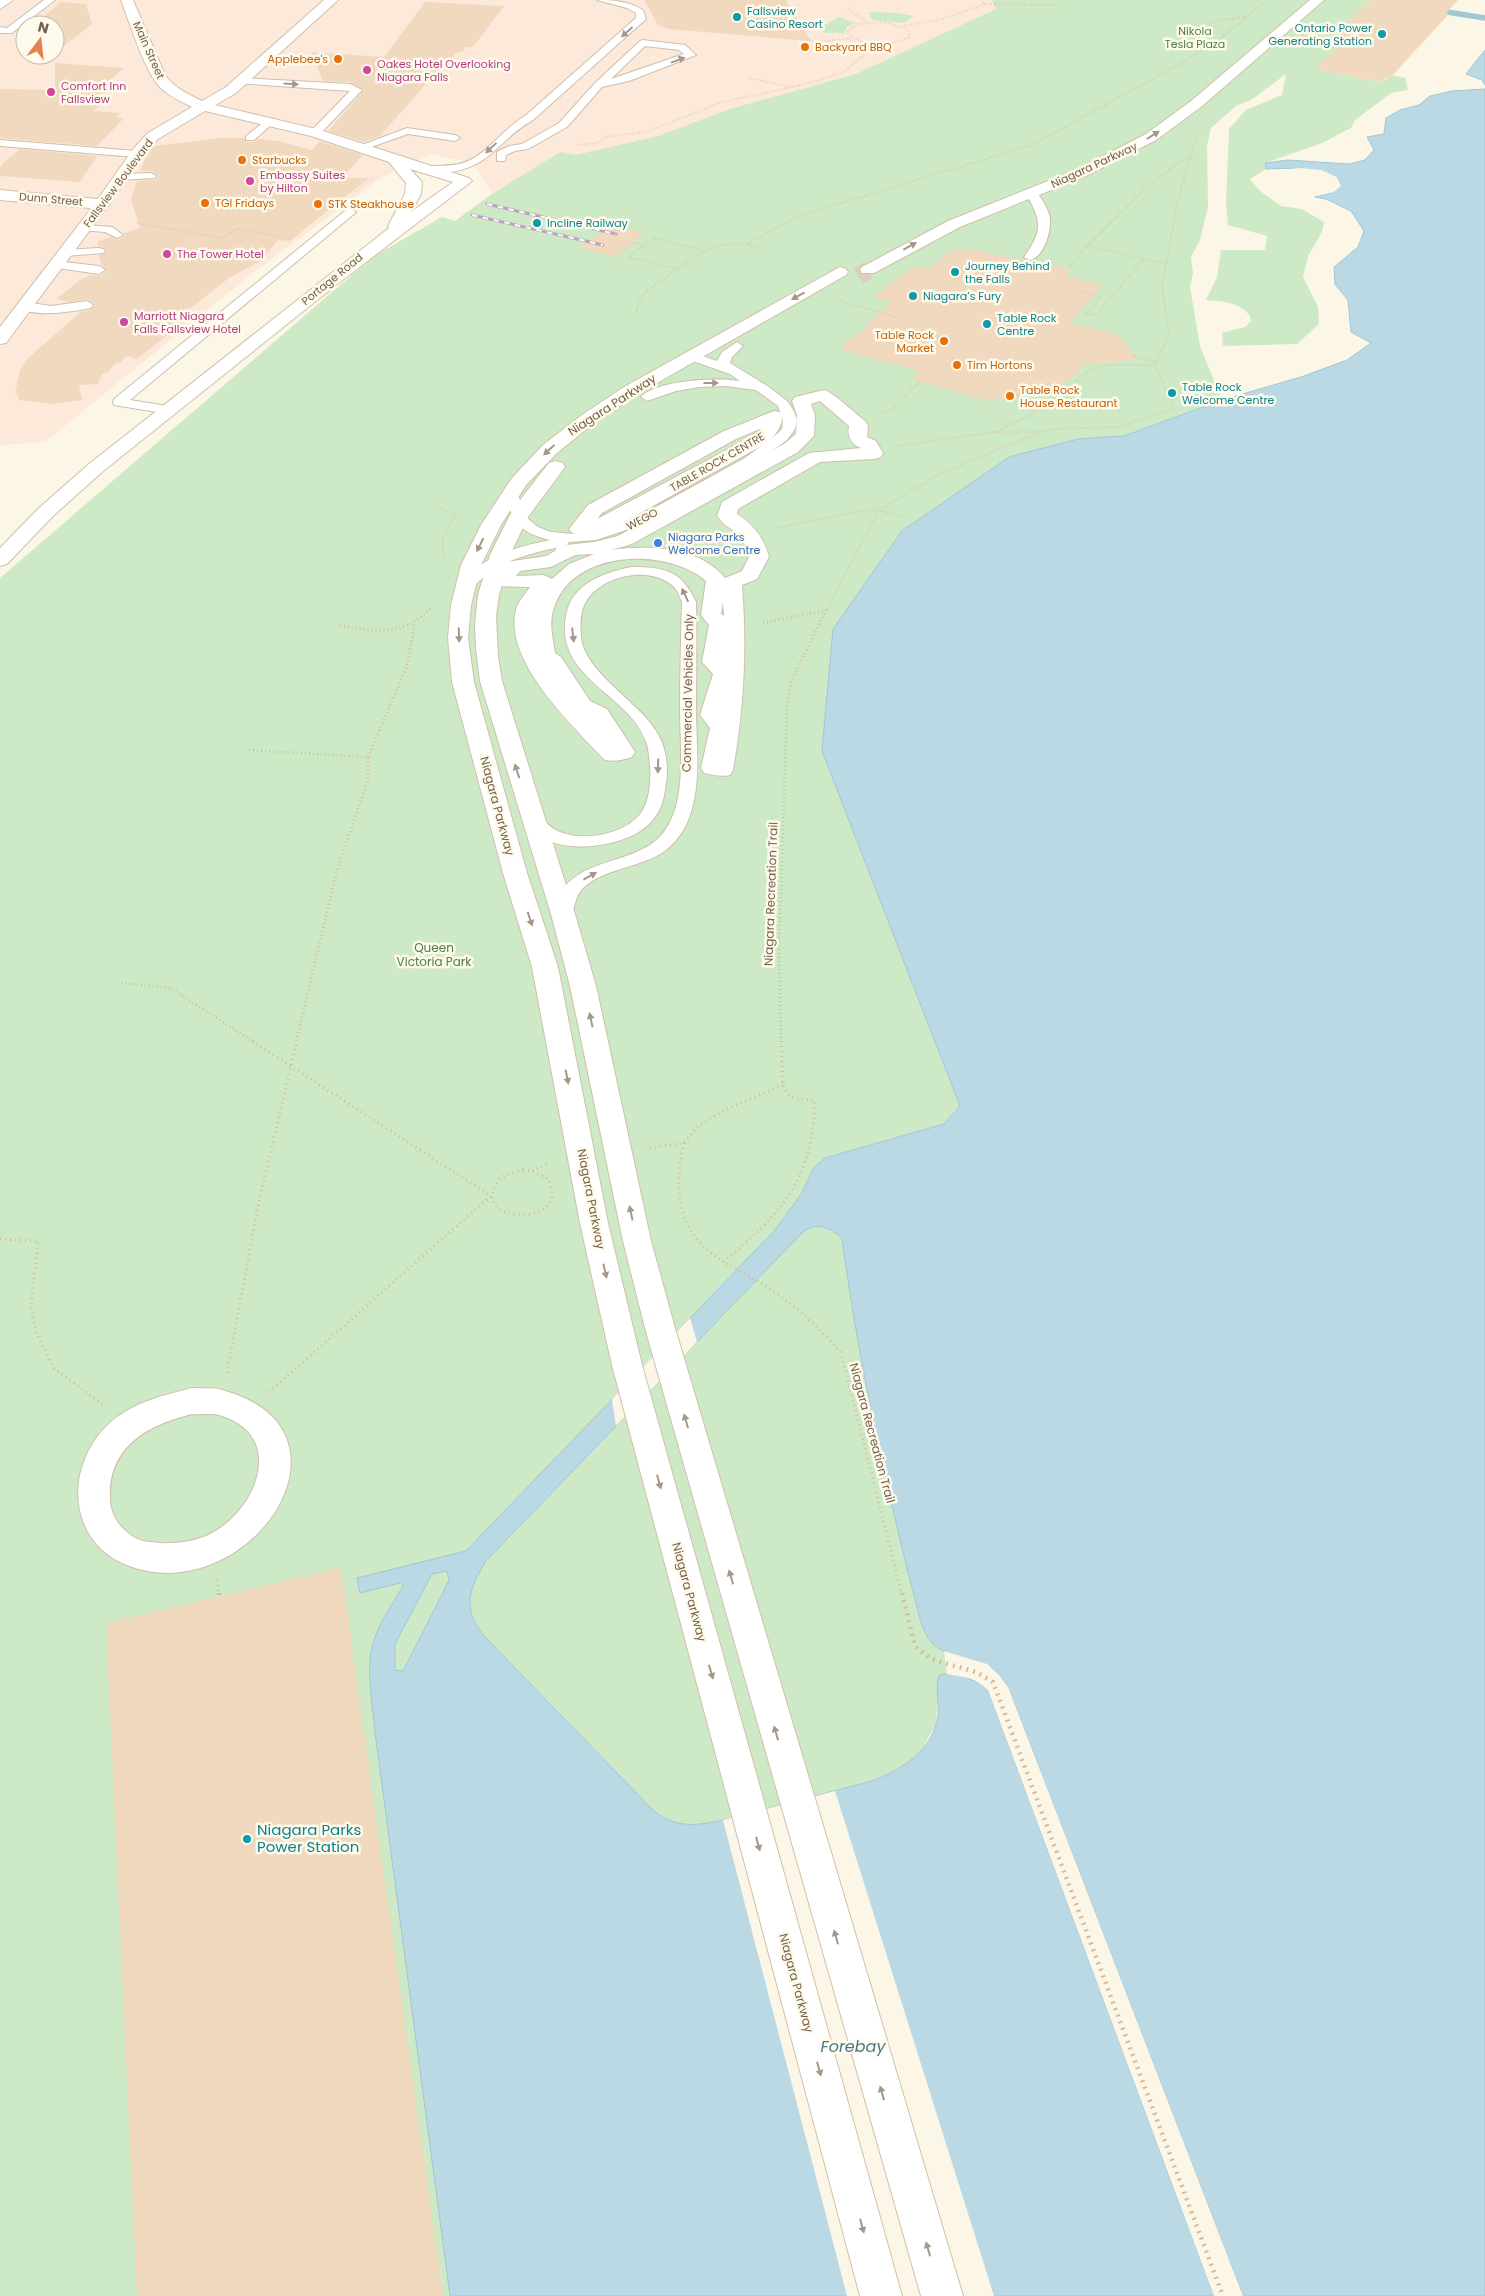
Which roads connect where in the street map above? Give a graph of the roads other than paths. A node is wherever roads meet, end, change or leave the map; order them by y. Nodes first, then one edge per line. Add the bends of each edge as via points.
1 (7, 0) edge
2 (50, 0) edge
3 (127, 0) edge
4 (332, 0) edge
5 (602, 0) edge
6 (1318, 0) edge
7 (0, 5) edge
8 (4, 31) edge
9 (1222, 64) dead end
10 (242, 81) junction
11 (599, 85) junction
12 (204, 107) junction
13 (528, 118) junction
14 (268, 122) junction
15 (315, 133) junction
16 (250, 138) dead end
17 (455, 138) dead end
18 (0, 143) edge
19 (524, 147) junction
20 (359, 148) junction
21 (513, 148) junction
22 (136, 154) junction
23 (395, 160) junction
24 (501, 160) junction
25 (426, 170) junction
26 (151, 176) dead end
27 (120, 177) junction
28 (464, 181) junction
29 (1032, 192) junction
30 (0, 195) edge
31 (102, 204) junction
32 (350, 212) dead end
33 (85, 228) junction
34 (394, 230) junction
35 (117, 235) dead end
36 (99, 252) dead end
37 (1030, 257) dead end
38 (60, 259) junction
39 (861, 269) junction
40 (99, 270) dead end
41 (840, 272) tunnel mouth
42 (87, 305) dead end
43 (24, 306) junction
44 (0, 339) edge
45 (736, 346) junction
46 (700, 359) junction
47 (732, 371) junction
48 (764, 390) junction
49 (647, 398) junction
50 (169, 410) junction
51 (511, 492) junction
52 (534, 494) junction
53 (520, 514) junction
54 (579, 529) joint
55 (601, 536) junction
56 (553, 544) junction
57 (500, 558) junction
58 (0, 560) edge
59 (465, 587) junction
60 (490, 587) junction
61 (735, 629) joint
62 (529, 807) junction
63 (563, 914) junction
64 (234, 1407) joint
65 (881, 2296) edge
66 (942, 2296) edge

1 - 7 main road
2 - 8 lane
3 - 12 main road, Main Street via 165,85
4 - 10 main road, Fallsview Boulevard
5 -> 13 lane via 630,6 640,12 641,19
29 -> 6 main road, Niagara Parkway via 1104,162 1159,132
9 - 39 main road, Niagara Parkway via 1161,116 1112,146 1069,167 950,214
10 - 12 main road, Fallsview Boulevard
10 -> 15 lane via 357,90
11 -> 11 lane via 625,79 691,55 682,47 643,42
11 - 19 lane via 563,124
12 - 14 main road
12 - 22 main road, Fallsview Boulevard via 153,136
13 - 21 lane via 527,126 513,139
13 -> 25 lane via 516,124 477,161 454,168
14 - 15 main road
14 - 16 lane
15 - 20 main road
17 - 20 lane via 407,131
18 - 22 lane
19 - 21 lane
19 - 24 lane via 529,152
20 - 23 main road
21 - 24 lane via 501,154
22 - 27 main road, Fallsview Boulevard
23 - 25 main road
23 - 34 main road via 414,182 413,194
24 - 28 lane
25 - 28 main road
26 - 27 lane
27 - 31 main road, Fallsview Boulevard
28 - 34 main road, Portage Road
29 - 37 lane via 1045,218 1040,244
39 -> 29 main road, Niagara Parkway via 954,224
30 - 31 main road, Dunn Street
31 - 33 main road, Fallsview Boulevard
32 - 50 lane via 120,402
33 - 35 lane via 108,229
33 - 38 main road, Fallsview Boulevard
34 - 50 main road, Portage Road
36 - 38 lane
38 - 40 lane
38 - 43 main road, Fallsview Boulevard
39 - 45 main road, Niagara Parkway
41 -> 46 main road, Niagara Parkway
42 - 43 lane via 51,310
43 - 44 main road, Fallsview Boulevard
45 - 46 main road, Niagara Parkway
45 - 47 lane via 723,362
46 - 47 lane, WEGO
46 - 49 main road, Niagara Parkway
46 -> 51 main road, Niagara Parkway via 630,391 576,428 544,455
47 - 48 lane, WEGO
49 -> 48 lane, WEGO via 679,385 695,383 731,383
48 - 55 lane, WEGO via 784,404 789,412 790,427 783,438 743,464 645,517
49 - 52 main road, Niagara Parkway via 575,449
50 - 58 main road, Portage Road via 88,474
51 - 53 lane, WEGO
51 -> 59 main road, Niagara Parkway via 476,554
52 - 53 main road, Niagara Parkway
52 - 55 lane, WEGO via 529,511 539,526 567,535
53 - 55 lane, WEGO via 529,529 547,535 580,539
53 - 57 main road, Niagara Parkway
54 - 54 main road, TABLE ROCK CENTRE via 595,509 730,435 774,416 768,433 757,441 608,523
55 - 56 lane
56 - 57 lane
56 - 60 lane via 533,549 511,562
57 - 59 lane via 484,567
57 - 60 main road, Niagara Parkway
59 -> 65 main road, Niagara Parkway via 458,619 464,682 515,873 545,967 594,1223 627,1365
62 -> 60 main road, Niagara Parkway via 491,680 486,642
61 - 61 main road via 734,690 722,770 712,768 720,727 711,715 724,673 713,662 720,624 711,615 716,580 695,563 674,556 650,554 594,561 565,576 544,607 540,624 545,655 582,706 599,714 624,752 613,756 574,714 530,651 526,612 544,582 500,582 514,566 551,561 567,553 564,550 594,548 625,540 791,448 805,436 806,415 802,401 824,394 832,405 859,425 858,438 874,453 816,457 729,506 727,516 744,526 754,539 759,557 750,575 732,582
62 - 63 main road, Niagara Parkway
63 -> 62 lane, Commercial Vehicles Only via 567,896 576,884 601,870 638,860 652,852 664,843 680,818 686,797 688,764 689,602 685,591 676,582 645,571 616,574 598,581 584,592 573,615 574,643 580,658 590,673 647,725 655,738 658,765 649,814 637,826 619,835 578,841 560,838 539,828
66 -> 63 main road, Niagara Parkway via 673,1377 637,1240 592,1022
64 - 64 main road via 265,1429 275,1450 276,1475 267,1502 248,1525 223,1544 192,1556 161,1559 132,1553 110,1538 95,1518 91,1493 97,1467 112,1442 135,1422 163,1408 192,1401

